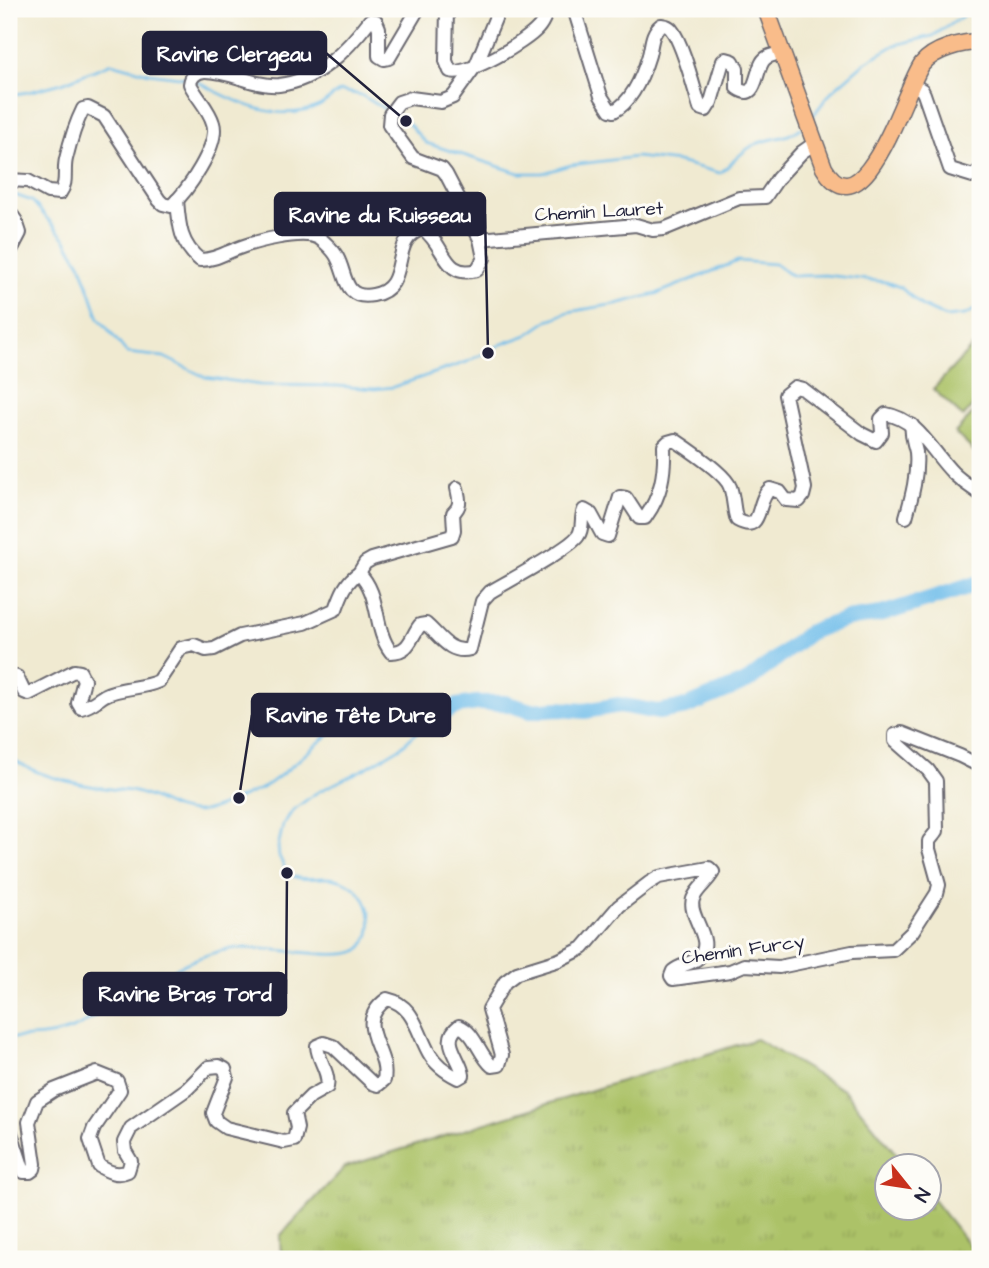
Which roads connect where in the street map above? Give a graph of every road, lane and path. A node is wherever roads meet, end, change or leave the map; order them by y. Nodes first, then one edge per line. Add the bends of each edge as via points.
1 (418, 9) edge
2 (447, 9) edge
3 (499, 9) edge
4 (548, 9) edge
5 (574, 9) edge
6 (766, 9) edge
7 (980, 42) edge
8 (782, 53) junction
9 (476, 65) junction
10 (912, 84) junction
11 (814, 143) junction
12 (980, 170) edge
13 (9, 180) edge
14 (177, 200) junction
15 (9, 211) edge
16 (480, 239) junction
17 (9, 254) edge
18 (912, 425) junction
19 (457, 488) dead end
20 (980, 494) edge
21 (906, 517) dead end
22 (359, 573) junction
23 (9, 674) edge
24 (980, 766) edge
25 (9, 1127) edge
26 (9, 1166) edge
27 (9, 1179) edge

1 - 14 street via 389,58 379,56 379,28 370,20 341,56 297,80 279,85 204,71 195,74 190,84 214,131 208,153
2 - 9 street via 447,67 456,73
3 - 9 street
4 - 9 street via 525,40
5 - 8 street via 601,96 614,111 639,83 653,33 661,25 672,31 703,111 711,102 723,61 733,61 737,88 750,92 766,57
6 - 8 main road
7 - 10 main road via 935,54 922,65
8 - 11 main road
9 - 16 street via 453,97 441,102 399,102 390,114 390,125 413,158 446,174
10 - 11 main road via 869,170 849,186 838,185 829,177
10 - 12 street via 924,94 950,169 972,176
11 - 16 street, Chemin Lauret via 765,197 739,198 664,229 636,225
13 - 14 street via 28,181 60,193 75,126 88,108 104,116 163,204 171,206
14 - 16 street via 180,234 200,260 306,234 330,248 346,285 357,294 374,295 391,285 399,271 401,249 413,232 423,229 430,234 453,270 465,273 477,270 484,258
15 - 17 street via 20,233
18 - 20 street via 953,472
18 - 21 street via 915,486
18 - 22 street via 887,414 881,419 876,441 803,389 790,389 785,395 803,496 793,502 770,489 762,498 756,520 746,525 737,520 726,480 698,454 675,440 668,442 660,491 645,518 639,518 626,498 620,497 608,536 584,510 578,537 482,601 470,649 464,651 449,647 426,624 420,625 406,649 391,652 383,642 371,590
19 - 22 street via 460,504 453,513 452,536 372,559
22 - 23 street via 351,578 336,609 305,622 240,636 214,649 180,648 159,681 114,691 87,707 78,703 84,680 80,672 29,694 17,677
24 - 25 street, Chemin Furcy via 902,733 895,735 895,741 936,781 937,831 929,849 939,884 912,932 892,950 852,952 779,967 744,965 673,979 673,971 696,960 703,947 692,906 713,872 695,869 659,877 619,906 583,948 505,982 489,1009 502,1055 499,1065 492,1066 482,1058 467,1029 459,1026 450,1037 463,1070 458,1079 430,1055 415,1021 399,1002 387,999 373,1014 371,1030 384,1080 372,1083 333,1046 317,1046 329,1079 327,1087 294,1113 294,1140 284,1142 226,1128 216,1121 213,1113 227,1077 219,1066 209,1067 187,1089 131,1128 124,1142 131,1161 128,1171 121,1174 99,1166 90,1139 120,1090 109,1076 97,1073 37,1101 29,1122 35,1164 30,1172 24,1172
26 - 27 street

